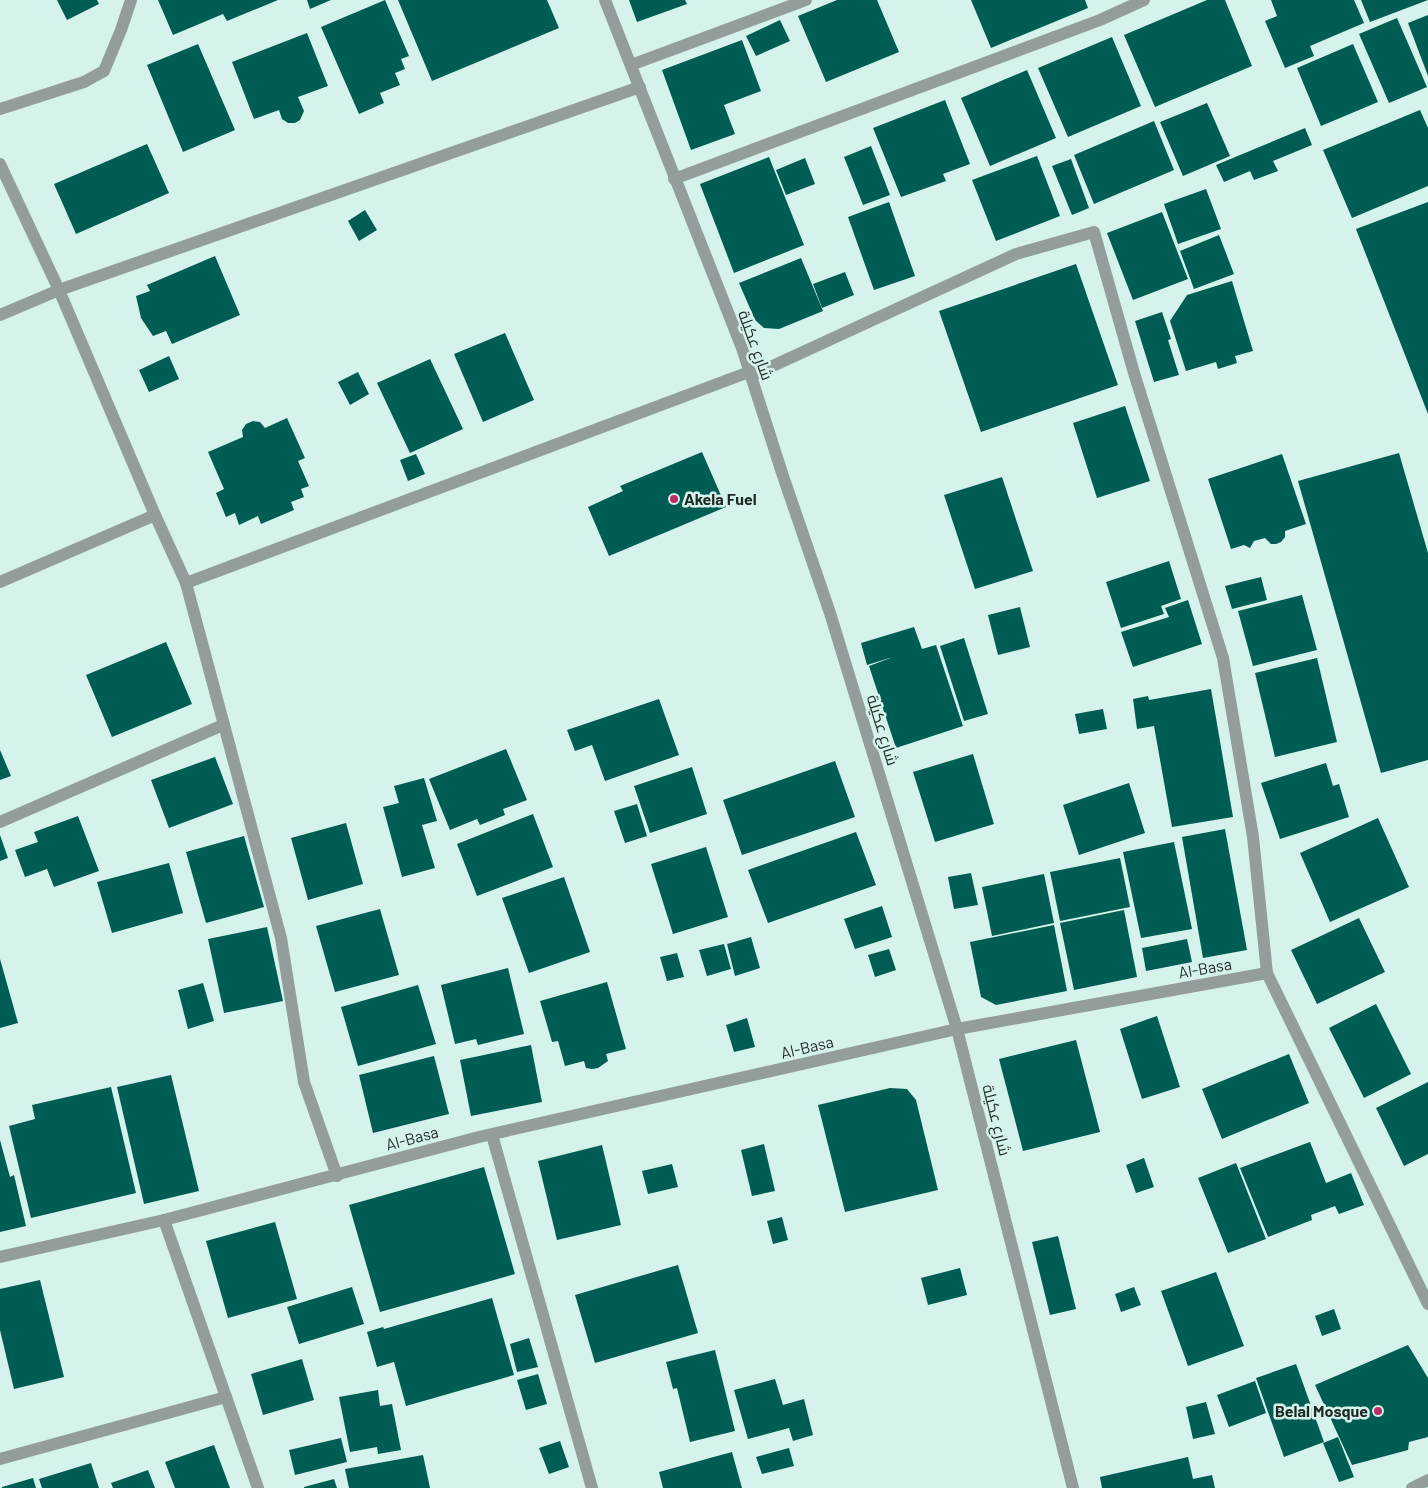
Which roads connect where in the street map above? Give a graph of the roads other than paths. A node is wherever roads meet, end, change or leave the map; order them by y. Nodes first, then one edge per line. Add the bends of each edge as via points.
1 (132, 0) edge
2 (605, 0) edge
3 (806, 0) edge
4 (1144, 0) edge
5 (631, 64) junction
6 (640, 87) junction
7 (0, 109) edge
8 (0, 164) edge
9 (674, 179) junction
10 (59, 290) junction
11 (0, 315) edge
12 (750, 374) junction
13 (155, 515) junction
14 (0, 582) edge
15 (186, 584) junction
16 (223, 725) junction
17 (0, 822) edge
18 (1267, 973) junction
19 (957, 1030) junction
20 (492, 1135) junction
21 (336, 1176) junction
22 (164, 1220) junction
23 (0, 1257) edge
24 (1428, 1304) edge
25 (226, 1397) junction
26 (0, 1459) edge
27 (1428, 1480) edge
28 (258, 1488) edge
29 (592, 1488) edge
30 (1073, 1488) edge
31 (1412, 1488) edge

1 - 7 street via 104,71 84,82
2 - 5 street, شارع عكيلة
3 - 5 street
4 - 9 street via 1100,20
5 - 6 street, شارع عكيلة
6 - 9 street, شارع عكيلة
6 - 10 street
8 - 10 street
9 - 12 street, شارع عكيلة
10 - 11 street
10 - 13 street
12 - 15 street
12 - 18 street via 1016,254 1094,232 1134,373 1223,658 1253,837
12 - 19 street, شارع عكيلة via 830,613
13 - 14 street
13 - 15 street
15 - 16 street
16 - 17 street
16 - 21 street via 281,938 304,1082
18 - 19 street, Al-Basa
18 - 24 street
19 - 20 street, Al-Basa
19 - 30 street, شارع عكيلة
20 - 21 street, Al-Basa
20 - 29 street
21 - 22 street, Al-Basa
22 - 23 street, Al-Basa
22 - 25 street
25 - 26 street
25 - 28 street
27 - 31 street

